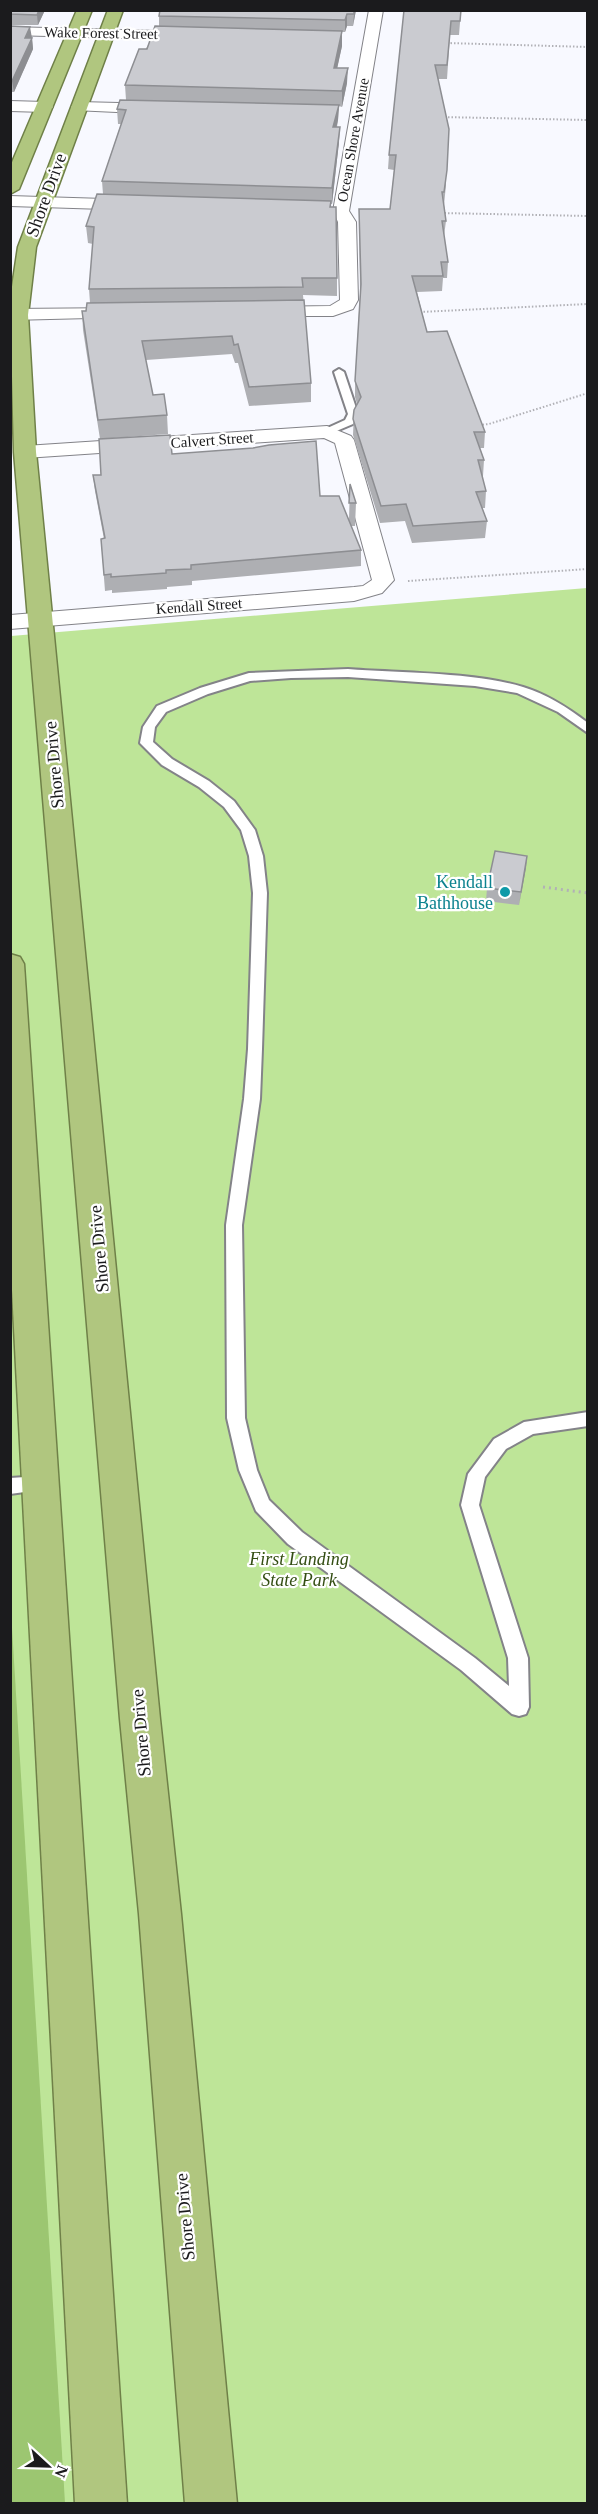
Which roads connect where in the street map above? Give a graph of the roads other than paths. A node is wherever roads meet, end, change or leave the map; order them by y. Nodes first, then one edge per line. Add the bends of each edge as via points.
1 (85, 10) edge
2 (116, 10) edge
3 (376, 10) edge
4 (10, 31) edge
5 (76, 33) junction
6 (107, 33) junction
7 (215, 36) edge
8 (10, 106) edge
9 (45, 107) junction
10 (79, 107) junction
11 (177, 109) edge
12 (10, 189) edge
13 (10, 201) edge
14 (42, 202) junction
15 (153, 205) edge
16 (249, 312) edge
17 (146, 313) edge
18 (14, 315) edge
19 (339, 372) dead end
20 (327, 432) junction
21 (25, 452) junction
22 (26, 620) edge
23 (588, 729) edge
24 (10, 964) edge
25 (588, 1419) edge
26 (26, 1485) edge
27 (101, 2504) edge
28 (211, 2504) edge

1 - 5 highway, Shore Drive
2 - 6 highway, Shore Drive
3 - 16 street, Ocean Shore Avenue via 365,40 335,210 347,222 347,305 333,311
4 - 5 street, Wake Forest Street
5 - 6 street, Wake Forest Street
5 - 9 highway, Shore Drive
6 - 7 street, Wake Forest Street
6 - 10 highway, Shore Drive
8 - 9 street
9 - 12 highway, Shore Drive
10 - 11 street
10 - 14 highway, Shore Drive
13 - 14 street
14 - 15 street
14 - 18 highway, Shore Drive via 27,247
17 - 18 street
18 - 21 highway, Shore Drive
19 - 20 lane via 353,414 349,422
20 - 21 street, Calvert Street
20 - 22 street, Kendall Street via 344,440 383,580 371,591
21 - 22 highway, Shore Drive
22 - 28 highway, Shore Drive
23 - 25 lane via 562,709 520,690 476,682 291,674 249,677 161,709 149,727 146,743 229,804 248,830 256,856 260,893 255,1049 234,1236 236,1418 248,1470 262,1505 295,1538 468,1664 519,1707 518,1658 471,1505 477,1474 500,1444 530,1427
24 - 26 highway
26 - 27 highway

